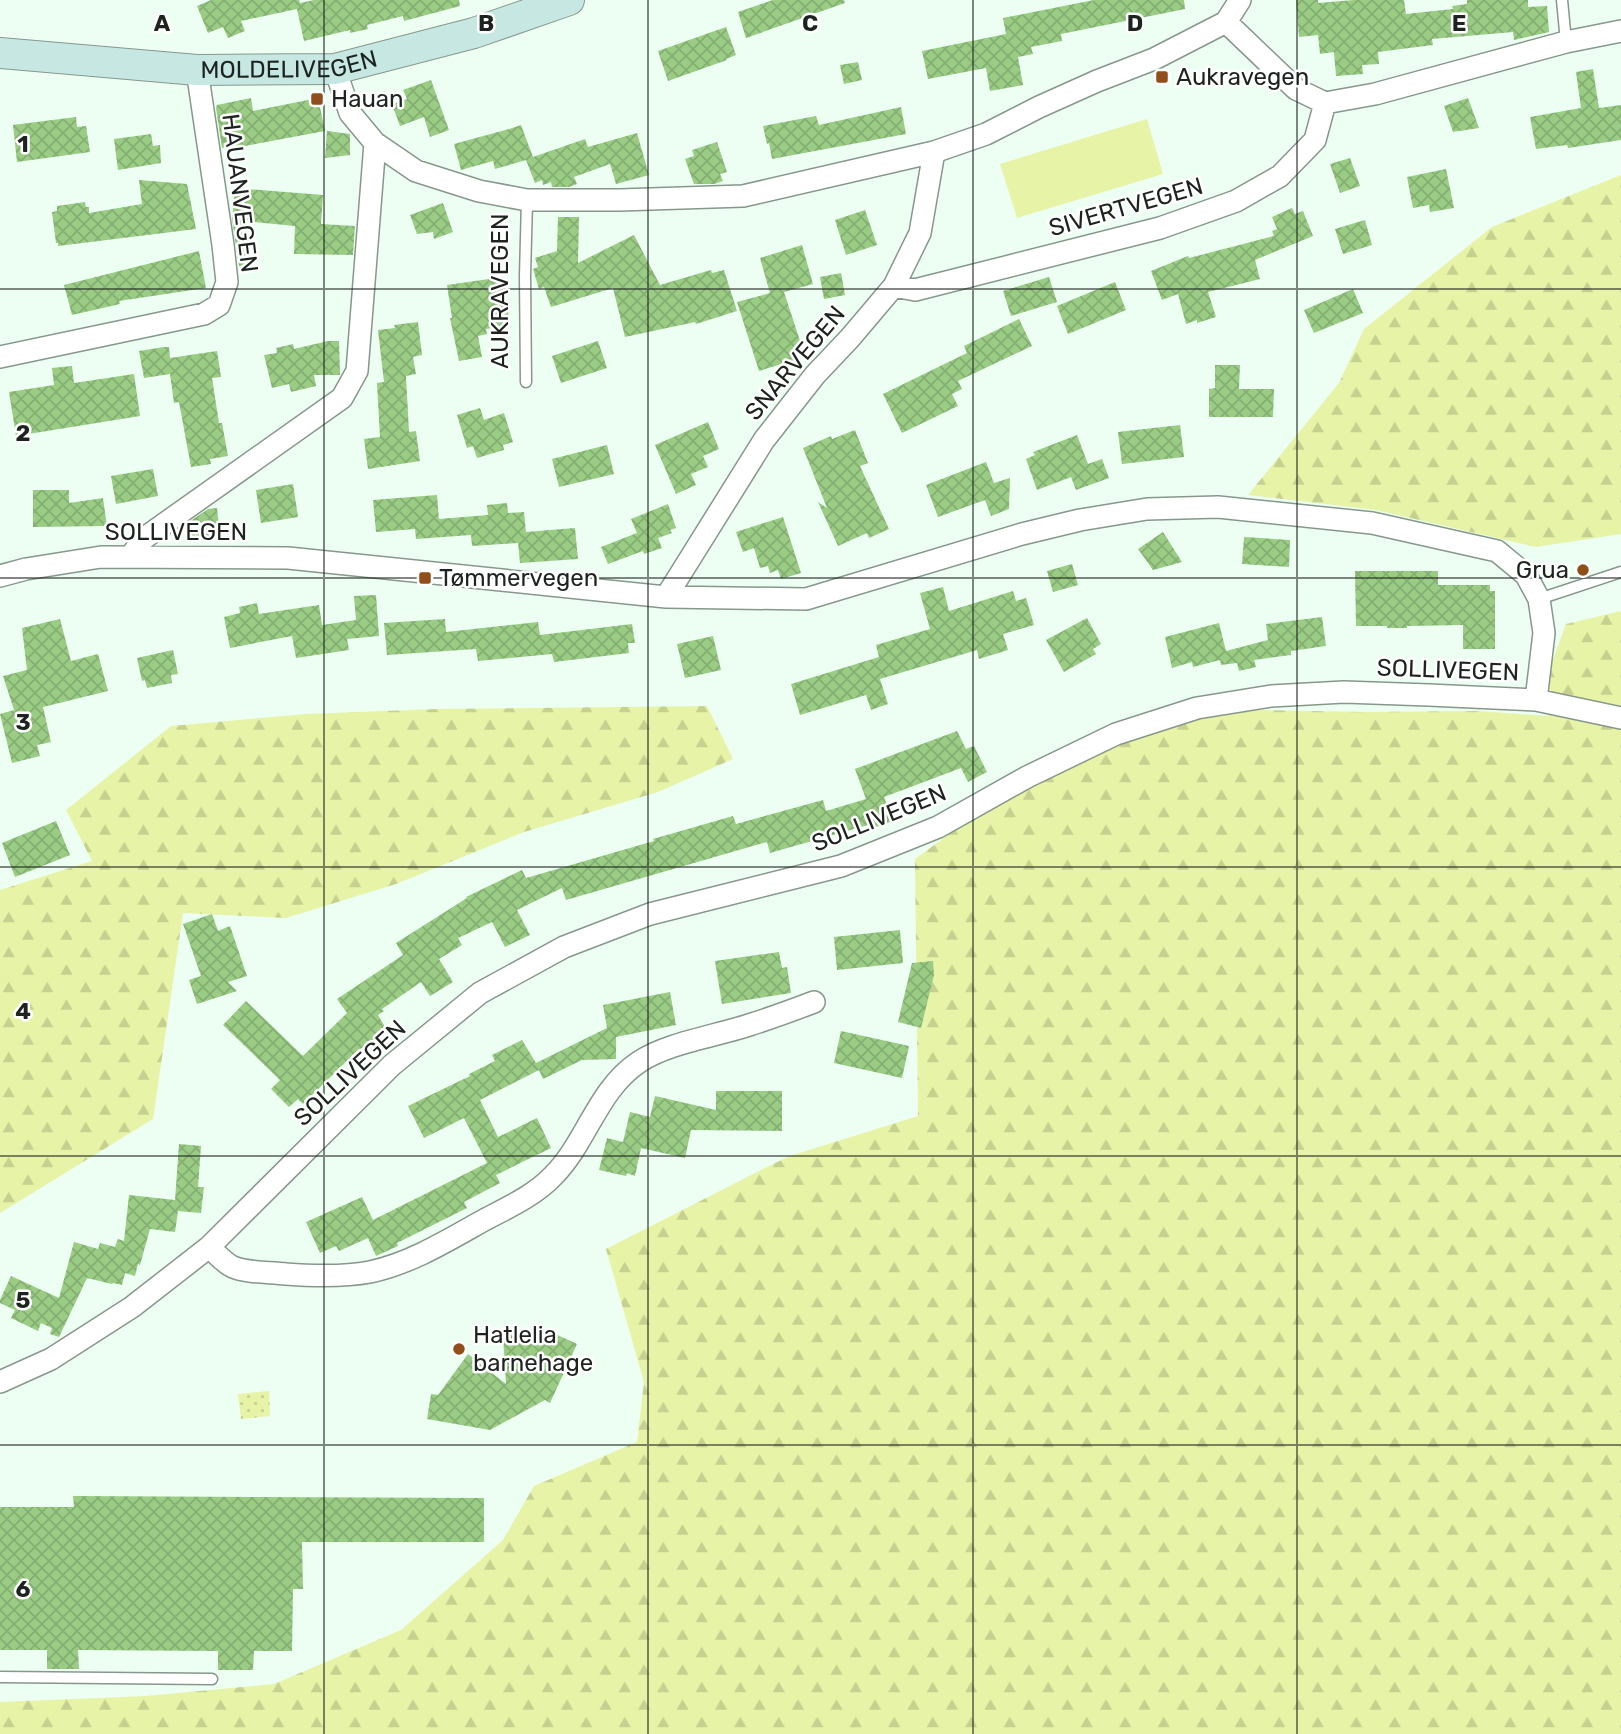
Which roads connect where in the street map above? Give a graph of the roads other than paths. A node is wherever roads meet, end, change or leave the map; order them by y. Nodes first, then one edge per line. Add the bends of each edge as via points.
1 (569, 0) edge
2 (1240, 0) edge
3 (1562, 0) edge
4 (1226, 22) junction
5 (1621, 31) edge
6 (1566, 42) junction
7 (0, 53) edge
8 (335, 69) junction
9 (197, 71) junction
10 (1325, 103) junction
11 (375, 143) junction
12 (934, 152) junction
13 (527, 200) junction
14 (894, 286) junction
15 (0, 357) edge
16 (526, 382) dead end
17 (131, 556) junction
18 (1621, 572) edge
19 (0, 576) edge
20 (666, 597) junction
21 (1539, 599) junction
22 (1536, 700) junction
23 (1621, 718) edge
24 (814, 1002) dead end
25 (209, 1247) junction
26 (0, 1382) edge
27 (0, 1677) edge
28 (212, 1679) dead end

1 - 8 main road, MOLDELIVEGEN via 474,33
2 - 4 street
3 - 6 lane
4 - 10 street via 1296,89
4 - 12 street, AUKRAVEGEN via 986,134
5 - 6 street
6 - 10 street via 1375,94
7 - 9 main road, MOLDELIVEGEN
8 - 9 main road, MOLDELIVEGEN
8 - 11 street, AUKRAVEGEN via 350,113
9 - 15 street, HAUANVEGEN via 226,270 219,305 204,314
10 - 14 street, SIVERTVEGEN via 1315,140 1280,176 1236,201 1160,228 915,290
11 - 13 street, AUKRAVEGEN via 416,171
11 - 17 street via 357,371 342,398 143,540
12 - 13 street, AUKRAVEGEN via 743,196
12 - 14 street, SNARVEGEN via 920,233
13 - 16 lane, AUKRAVEGEN
14 - 20 street, SNARVEGEN via 764,440
17 - 19 street, SOLLIVEGEN via 101,556
17 - 20 street, SOLLIVEGEN via 288,558
18 - 21 lane
20 - 21 street, SOLLIVEGEN via 806,599 1080,520 1147,509 1217,507 1372,523 1497,551 1526,575
21 - 22 street, SOLLIVEGEN via 1544,633
22 - 23 street
22 - 25 street, SOLLIVEGEN via 1344,692 1271,696 1197,708 1116,734 938,827 841,866 650,914 564,947 480,993 392,1065
24 - 25 street via 642,1060 624,1072 608,1092 570,1156 550,1179 527,1197 409,1259 368,1272 307,1276 232,1267
25 - 26 street, SOLLIVEGEN via 132,1307 51,1359
27 - 28 lane

